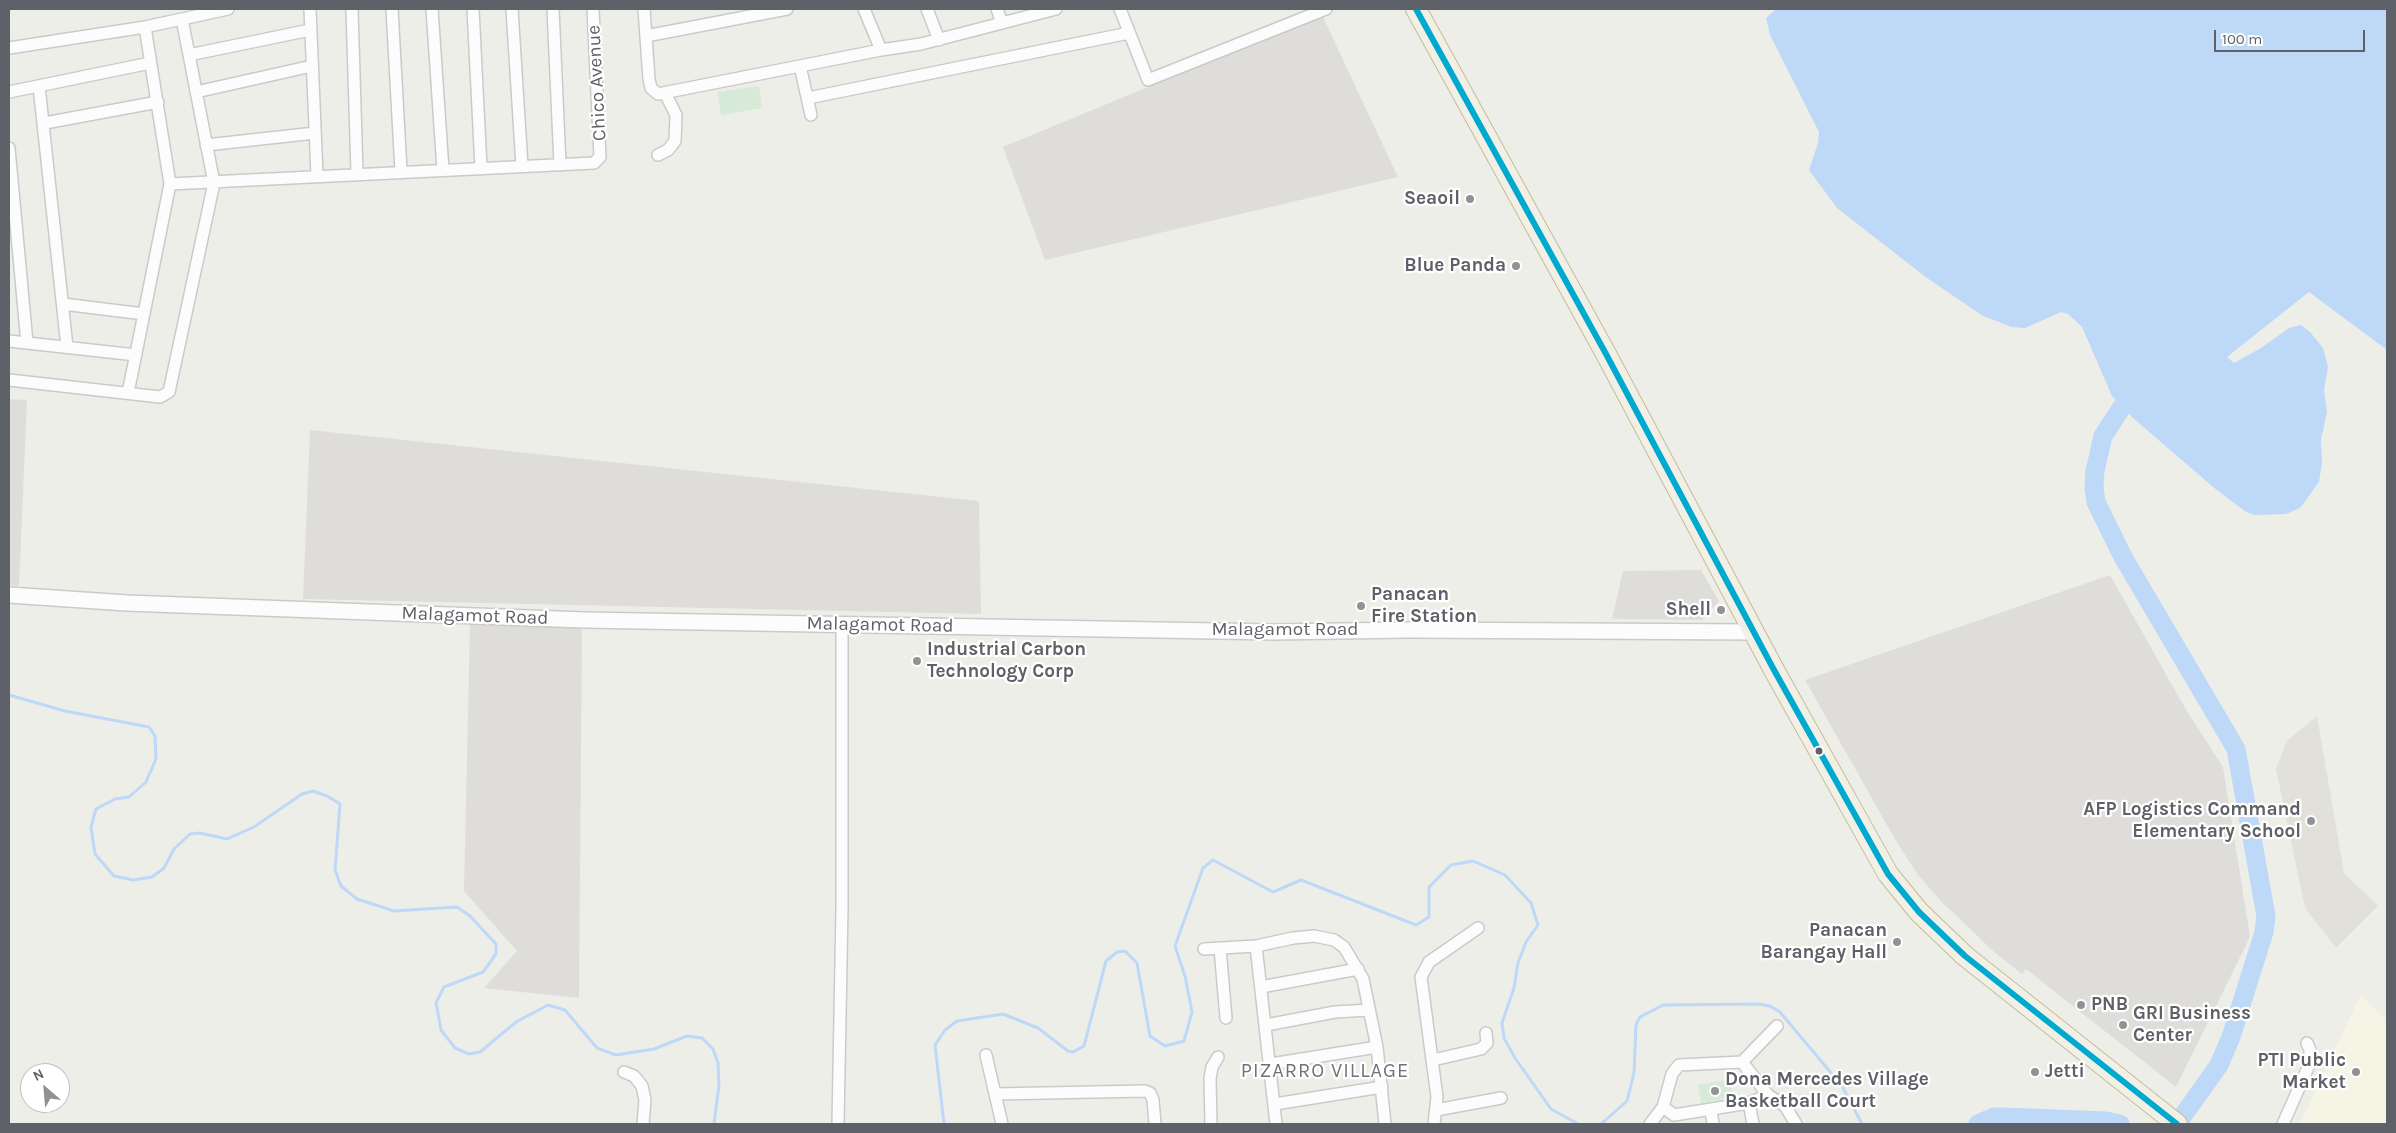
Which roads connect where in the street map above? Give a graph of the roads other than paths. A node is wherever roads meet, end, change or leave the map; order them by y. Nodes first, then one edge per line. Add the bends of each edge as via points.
1 (228, 9) edge
2 (310, 9) edge
3 (352, 9) edge
4 (392, 9) edge
5 (432, 9) edge
6 (473, 9) edge
7 (512, 9) edge
8 (553, 9) edge
9 (594, 9) edge
10 (644, 9) edge
11 (787, 9) edge
12 (864, 9) edge
13 (927, 9) edge
14 (997, 9) edge
15 (1056, 9) edge
16 (1120, 9) edge
17 (1326, 9) edge
18 (1416, 9) edge
19 (182, 19) junction
20 (1002, 23) junction
21 (145, 27) junction
22 (310, 30) junction
23 (1129, 33) junction
24 (646, 36) junction
25 (940, 40) junction
26 (9, 48) edge
27 (881, 50) junction
28 (189, 55) junction
29 (150, 63) junction
30 (312, 66) junction
31 (800, 66) junction
32 (40, 86) junction
33 (9, 92) edge
34 (196, 92) junction
35 (665, 92) junction
36 (808, 98) junction
37 (158, 102) junction
38 (811, 115) dead end
39 (45, 123) junction
40 (315, 133) junction
41 (206, 145) junction
42 (9, 148) edge
43 (658, 156) dead end
44 (560, 165) junction
45 (522, 166) junction
46 (481, 168) junction
47 (442, 170) junction
48 (401, 171) junction
49 (357, 173) junction
50 (317, 175) junction
51 (170, 184) junction
52 (214, 184) junction
53 (63, 304) junction
54 (144, 314) junction
55 (9, 341) edge
56 (26, 343) junction
57 (68, 348) junction
58 (136, 355) junction
59 (9, 380) edge
60 (128, 393) junction
61 (9, 595) edge
62 (842, 624) junction
63 (1753, 632) junction
64 (1478, 928) dead end
65 (1256, 946) junction
66 (1220, 948) junction
67 (1204, 949) dead end
68 (1358, 969) junction
69 (1261, 987) junction
70 (1369, 1010) junction
71 (1226, 1018) dead end
72 (1266, 1025) junction
73 (1777, 1026) dead end
74 (1486, 1033) dead end
75 (2307, 1044) dead end
76 (1377, 1047) junction
77 (986, 1055) dead end
78 (1218, 1057) dead end
79 (1433, 1060) junction
80 (1742, 1062) junction
81 (1271, 1064) junction
82 (624, 1072) dead end
83 (1382, 1087) junction
84 (995, 1094) junction
85 (1768, 1095) junction
86 (1501, 1098) dead end
87 (1275, 1104) junction
88 (1749, 1104) junction
89 (1663, 1107) junction
90 (1436, 1110) junction
91 (1711, 1110) junction
92 (1674, 1120) edge
93 (2171, 1120) edge
94 (643, 1124) edge
95 (838, 1124) edge
96 (1002, 1124) edge
97 (1155, 1124) edge
98 (1212, 1124) edge
99 (1276, 1124) edge
100 (1385, 1124) edge
101 (1434, 1124) edge
102 (1650, 1124) edge
103 (1714, 1124) edge
104 (1753, 1124) edge
105 (1796, 1124) edge
106 (2283, 1124) edge

1 - 19 street
2 - 22 street
3 - 49 street
4 - 48 street
5 - 47 street
6 - 46 street
7 - 45 street
8 - 44 street
9 - 44 street, Chico Avenue via 600,157 594,163
10 - 24 street
11 - 24 street
12 - 27 street
13 - 25 street
14 - 20 street
15 - 20 street
16 - 23 street
17 - 23 street via 1148,80
18 - 63 highway
19 - 21 street
19 - 28 street
20 - 25 street
21 - 26 street
21 - 29 street
22 - 28 street
22 - 30 street
23 - 36 street
24 - 35 street via 651,88 658,94
25 - 27 street
27 - 31 street
28 - 34 street
29 - 32 street
29 - 37 street
30 - 34 street
30 - 40 street
31 - 35 street
31 - 36 street
32 - 33 street
32 - 39 street
34 - 41 street
35 - 43 street via 676,115 675,141
36 - 38 street
37 - 39 street
37 - 51 street
39 - 53 street
40 - 41 street
40 - 50 street
41 - 52 street
42 - 56 street
44 - 45 street
45 - 46 street
46 - 47 street
47 - 48 street
48 - 49 street
49 - 50 street
50 - 52 street
51 - 52 street
51 - 54 street
52 - 60 street via 170,392 160,397
53 - 54 street
53 - 57 street
54 - 58 street
55 - 56 street
56 - 57 street
57 - 58 street
58 - 60 street
59 - 60 street
61 - 62 street, Malagamot Road via 407,614
62 - 63 street, Malagamot Road via 1273,632
62 - 95 street
63 - 93 highway via 1875,854 1901,892 1965,956
64 - 79 street via 1429,962 1424,969 1421,985
65 - 66 street
65 - 68 street via 1292,938 1325,937 1339,943
65 - 69 street
66 - 67 street
66 - 71 street
68 - 69 street
68 - 70 street
69 - 72 street
70 - 72 street via 1335,1012
70 - 76 street
72 - 81 street
73 - 80 street
74 - 79 street via 1487,1043 1482,1049
75 - 106 street via 2310,1063
76 - 81 street
76 - 83 street
77 - 84 street
78 - 98 street via 1210,1079
79 - 90 street
80 - 85 street
80 - 89 street via 1679,1065 1672,1074
81 - 87 street
82 - 94 street via 634,1076 642,1086 645,1100
83 - 87 street
83 - 100 street
84 - 96 street
84 - 97 street via 1145,1090 1153,1100
85 - 88 street
85 - 105 street via 1785,1106
86 - 90 street
87 - 99 street
88 - 91 street
88 - 104 street
89 - 92 street
89 - 102 street
90 - 101 street
91 - 92 street
91 - 103 street

